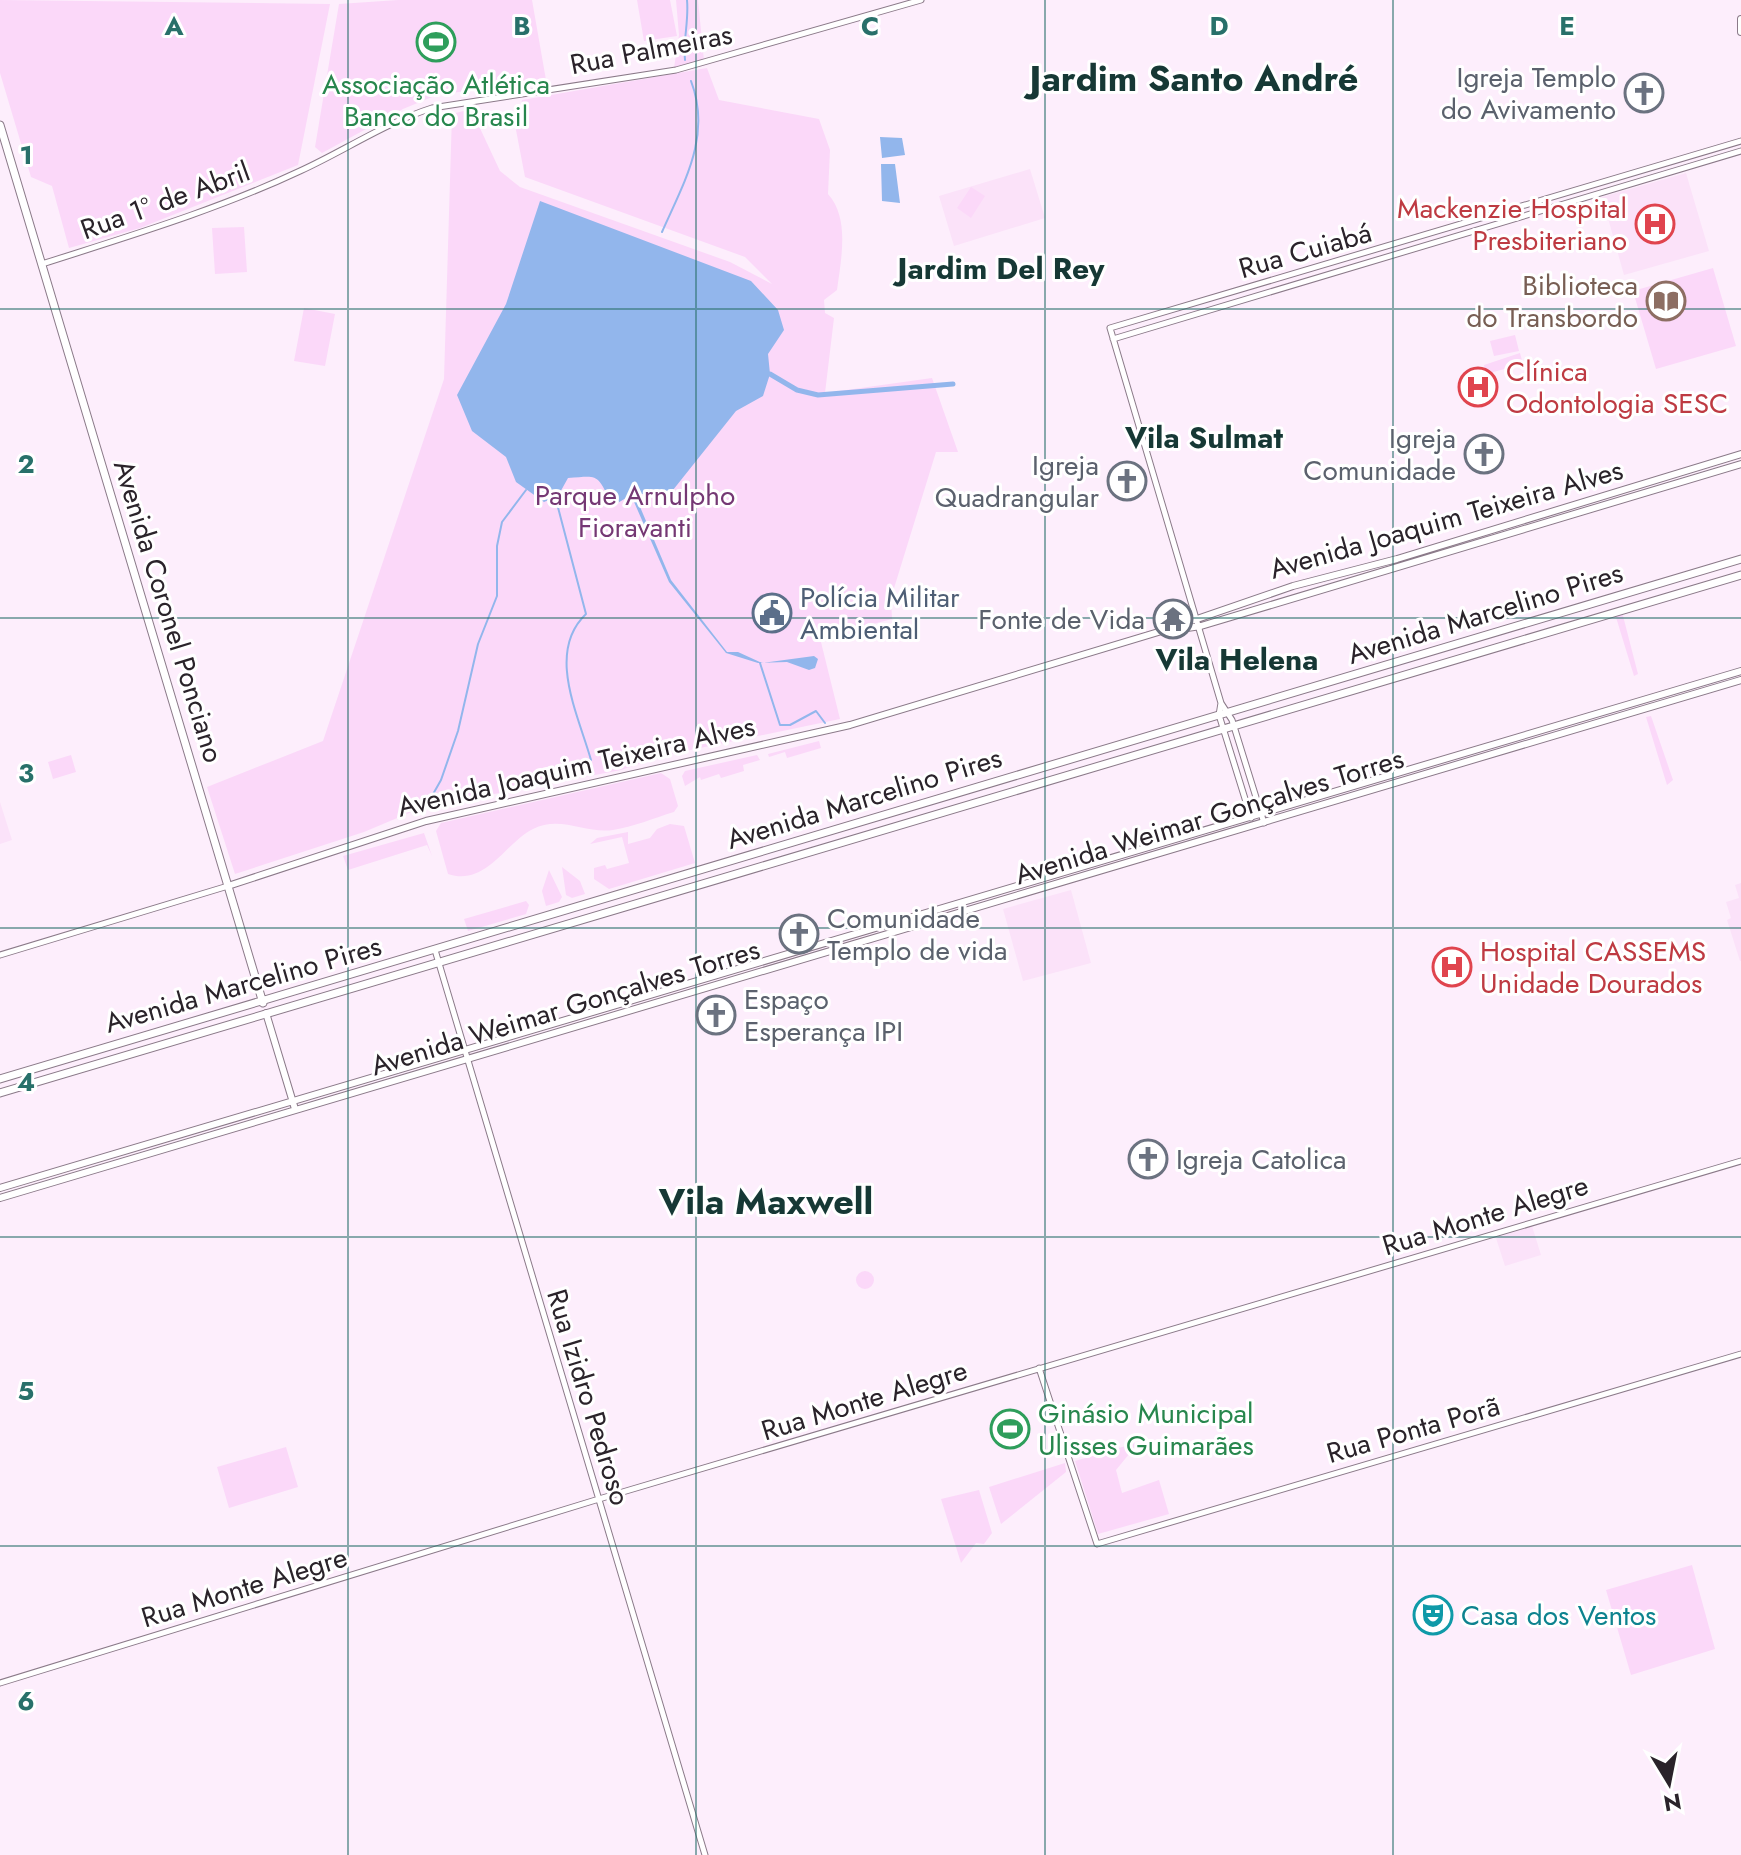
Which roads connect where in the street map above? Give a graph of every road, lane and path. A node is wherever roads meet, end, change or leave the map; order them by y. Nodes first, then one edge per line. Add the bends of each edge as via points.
1 (921, 0) edge
2 (1741, 19) edge
3 (1741, 32) edge
4 (0, 125) edge
5 (1741, 141) edge
6 (1720, 147) junction
7 (1741, 151) edge
8 (1723, 157) junction
9 (302, 170) joint
10 (42, 264) junction
11 (1113, 339) junction
12 (1741, 454) edge
13 (1741, 464) edge
14 (1741, 559) edge
15 (1741, 575) edge
16 (1198, 617) junction
17 (1201, 626) junction
18 (1165, 630) junction
19 (1741, 671) edge
20 (1741, 680) edge
21 (1221, 703) junction
22 (1229, 712) junction
23 (1219, 715) junction
24 (1234, 725) junction
25 (1224, 728) junction
26 (1046, 767) junction
27 (1248, 769) junction
28 (1237, 772) junction
29 (1049, 779) junction
30 (961, 792) junction
31 (965, 804) junction
32 (1261, 814) junction
33 (1251, 817) junction
34 (1264, 823) junction
35 (1253, 827) junction
36 (228, 886) junction
37 (613, 896) junction
38 (616, 909) junction
39 (435, 950) junction
40 (0, 955) edge
41 (439, 962) junction
42 (262, 1001) junction
43 (266, 1013) junction
44 (464, 1048) junction
45 (467, 1058) junction
46 (0, 1079) edge
47 (0, 1093) edge
48 (292, 1099) junction
49 (295, 1109) junction
50 (1741, 1161) edge
51 (0, 1188) edge
52 (0, 1198) edge
53 (1741, 1354) edge
54 (1039, 1368) junction
55 (599, 1499) junction
56 (0, 1683) edge
57 (705, 1855) edge

1 - 9 street, Rua Palmeiras via 676,70 432,108
2 - 3 main road
4 - 10 main road, Avenida Coronel Ponciano
5 - 6 street, Rua Cuiabá
6 - 8 street
6 - 11 street, Rua Cuiabá via 1110,328
7 - 8 street, Rua Cuiabá
8 - 11 street, Rua Cuiabá
9 - 10 street, Rua 1º de Abril via 146,233
10 - 36 main road, Avenida Coronel Ponciano
11 - 16 street
12 - 16 main road, Avenida Joaquim Teixeira Alves
13 - 17 main road, Avenida Joaquim Teixeira Alves
14 - 22 main road, Avenida Marcelino Pires
15 - 24 main road, Avenida Marcelino Pires
16 - 17 street
16 - 18 main road, Avenida Joaquim Teixeira Alves
17 - 18 main road, Avenida Joaquim Teixeira Alves
17 - 21 street
18 - 36 main road, Avenida Joaquim Teixeira Alves via 836,729 426,821
19 - 32 main road, Avenida Weimar Gonçalves Torres
20 - 34 main road, Avenida Weimar Gonçalves Torres
21 - 22 street
21 - 23 street
22 - 23 main road, Avenida Marcelino Pires
22 - 24 street
23 - 25 street
23 - 26 main road, Avenida Marcelino Pires
24 - 25 main road, Avenida Marcelino Pires
24 - 27 street
25 - 28 street
25 - 29 main road, Avenida Marcelino Pires
26 - 29 main road
26 - 30 main road, Avenida Marcelino Pires
27 - 28 street
27 - 32 street
28 - 33 street
29 - 31 main road, Avenida Marcelino Pires
30 - 31 main road
30 - 37 main road, Avenida Marcelino Pires
31 - 38 main road, Avenida Marcelino Pires
32 - 33 main road, Avenida Weimar Gonçalves Torres
32 - 34 street
33 - 35 street
33 - 44 main road, Avenida Weimar Gonçalves Torres
34 - 35 main road, Avenida Weimar Gonçalves Torres
35 - 45 main road, Avenida Weimar Gonçalves Torres
36 - 40 street, Avenida Joaquim Teixeira Alves
36 - 42 main road, Avenida Coronel Ponciano
37 - 38 main road
37 - 39 main road, Avenida Marcelino Pires
38 - 41 main road, Avenida Marcelino Pires
39 - 41 street, Rua Izidro Pedroso
39 - 42 main road, Avenida Marcelino Pires
41 - 43 main road, Avenida Marcelino Pires
41 - 44 street, Rua Izidro Pedroso
42 - 43 main road, Avenida Coronel Ponciano
42 - 46 main road, Avenida Marcelino Pires
43 - 47 main road, Avenida Marcelino Pires
43 - 48 main road, Avenida Coronel Ponciano
44 - 45 street, Rua Izidro Pedroso
44 - 48 main road, Avenida Weimar Gonçalves Torres
45 - 49 main road, Avenida Weimar Gonçalves Torres
45 - 55 street, Rua Izidro Pedroso
48 - 49 main road, Avenida Coronel Ponciano
48 - 51 main road, Avenida Weimar Gonçalves Torres
49 - 52 main road, Avenida Weimar Gonçalves Torres
50 - 54 street, Rua Monte Alegre
53 - 54 street, Rua Ponta Porã via 1097,1544
54 - 55 street, Rua Monte Alegre
55 - 56 street, Rua Monte Alegre
55 - 57 street, Rua Izidro Pedroso

